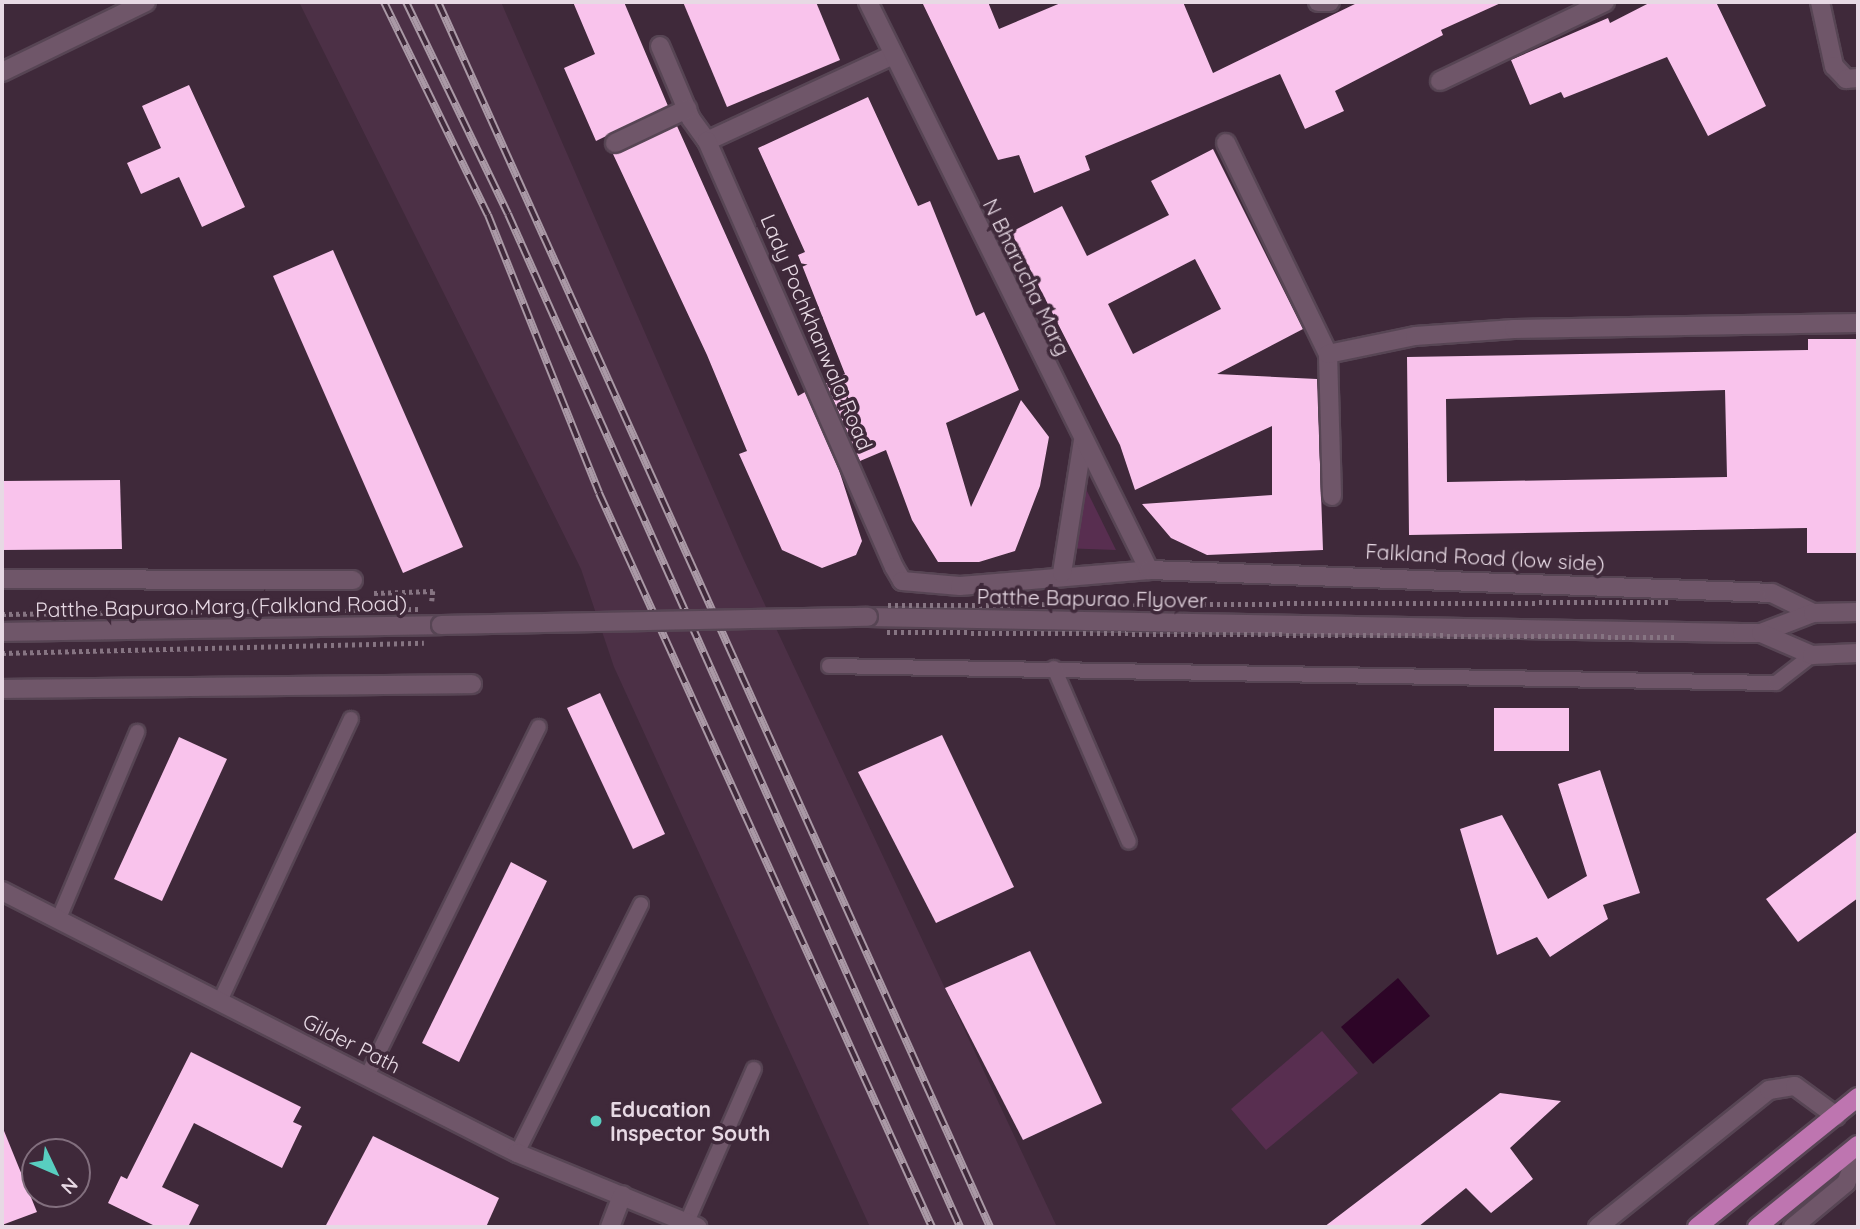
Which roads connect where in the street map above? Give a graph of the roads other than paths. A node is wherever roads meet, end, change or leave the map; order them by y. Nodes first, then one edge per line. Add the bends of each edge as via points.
1 (146, 2) edge
2 (868, 2) edge
3 (1318, 2) edge
4 (1330, 2) edge
5 (1605, 2) edge
6 (1820, 2) edge
7 (660, 46) dead end
8 (892, 55) junction
9 (2, 72) edge
10 (1858, 78) edge
11 (1440, 82) dead end
12 (687, 109) junction
13 (707, 141) junction
14 (615, 143) dead end
15 (1226, 143) dead end
16 (1858, 323) edge
17 (1328, 354) junction
18 (1083, 441) junction
19 (1332, 496) dead end
20 (1149, 570) junction
21 (1062, 573) junction
22 (2, 579) edge
23 (353, 580) road end
24 (1858, 612) edge
25 (1813, 613) junction
26 (436, 617) joint
27 (2, 632) edge
28 (1761, 633) junction
29 (1858, 653) edge
30 (1812, 655) junction
31 (829, 666) dead end
32 (1054, 668) junction
33 (471, 684) dead end
34 (2, 690) edge
35 (351, 719) dead end
36 (539, 727) dead end
37 (137, 732) dead end
38 (1129, 842) dead end
39 (2, 891) edge
40 (641, 904) dead end
41 (59, 918) junction
42 (220, 1001) junction
43 (754, 1069) dead end
44 (367, 1076) junction
45 (1858, 1097) edge
46 (1836, 1116) junction
47 (1858, 1146) edge
48 (517, 1153) junction
49 (1858, 1155) edge
50 (622, 1195) junction
51 (692, 1225) edge
52 (610, 1227) edge
53 (1598, 1227) edge
54 (1697, 1227) edge
55 (1757, 1227) edge
56 (1794, 1227) edge

1 - 9 street
2 - 8 street, N Bharucha Marg
3 - 4 street
5 - 11 street
6 - 10 street via 1835,66 1846,79
7 - 12 street
8 - 13 street
8 - 18 street, N Bharucha Marg
12 - 13 street
12 - 14 street
13 - 21 street, Lady Pochkhanwala Road via 902,581 960,586
15 - 17 street
16 - 17 street via 1502,330 1415,336
17 - 19 street
18 - 20 street, N Bharucha Marg
18 - 21 street
20 - 21 street, Lady Pochkhanwala Road
20 - 25 street, Falkland Road (low side) via 1772,593
22 - 23 street
24 - 25 street
25 - 28 street
26 - 27 street, Patthe Bapurao Marg (Falkland Road)
26 - 28 street, Patthe Bapurao Flyover, bridge via 868,617
28 - 30 street
29 - 30 street
30 - 32 lane via 1776,683
31 - 32 lane
32 - 38 lane
33 - 34 street
35 - 42 lane
36 - 44 lane
37 - 41 lane
39 - 41 street, Gilder Path
40 - 48 lane
41 - 42 street, Gilder Path
42 - 44 street, Gilder Path
43 - 51 lane
44 - 48 street, Gilder Path
45 - 46 main road
46 - 53 street via 1795,1086 1769,1090
46 - 54 main road
47 - 55 main road
48 - 50 street, Gilder Path
49 - 56 street via 1846,1183
50 - 51 street, Gilder Path
50 - 52 street

